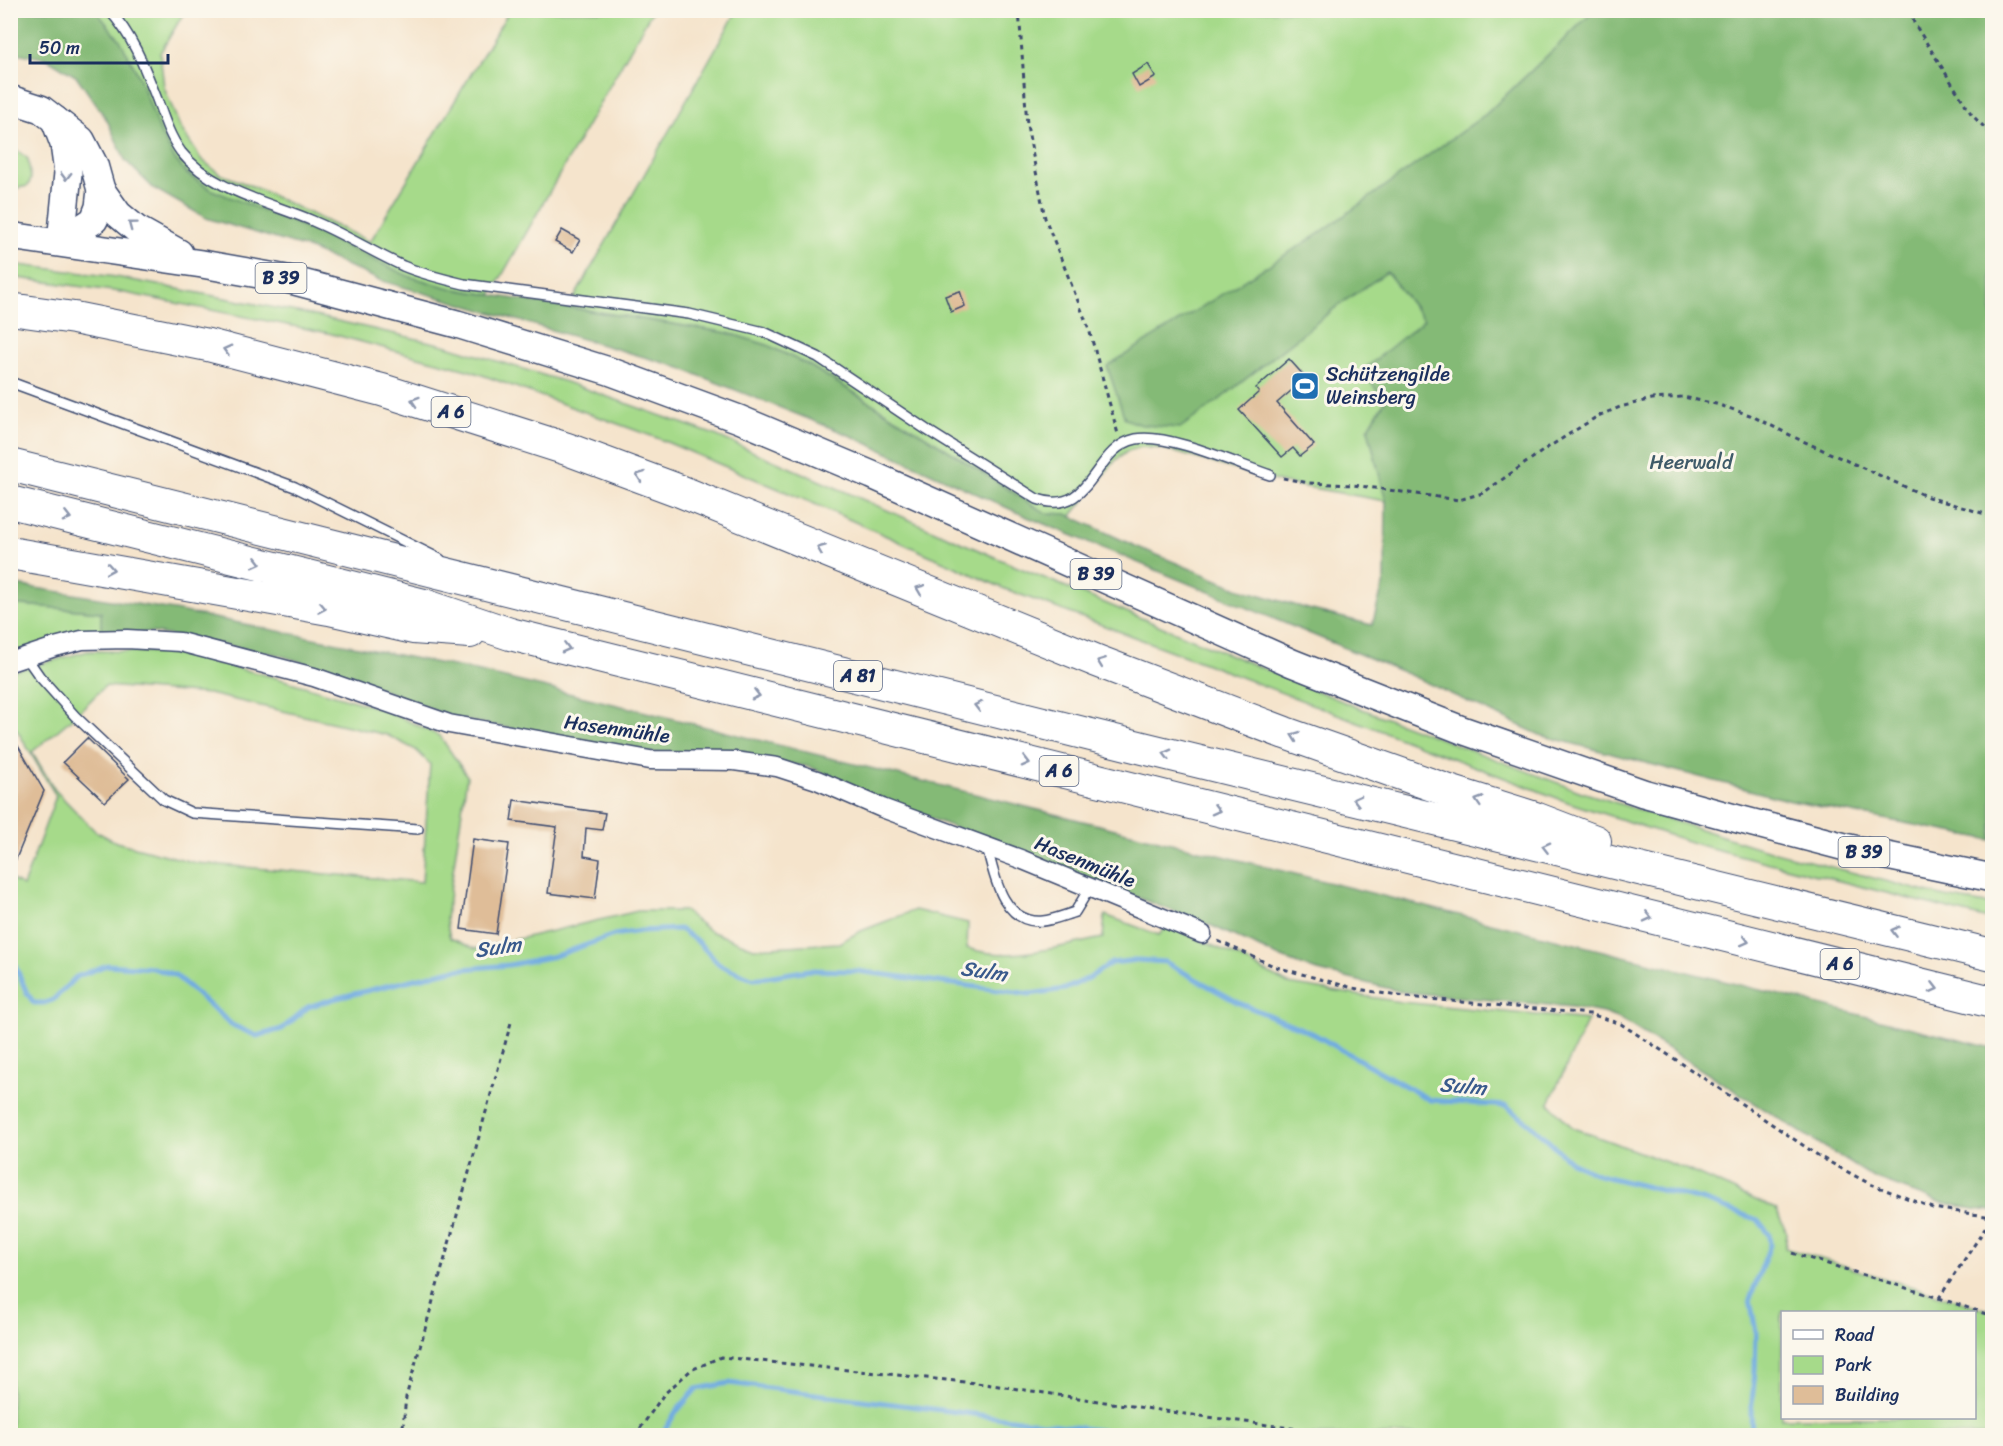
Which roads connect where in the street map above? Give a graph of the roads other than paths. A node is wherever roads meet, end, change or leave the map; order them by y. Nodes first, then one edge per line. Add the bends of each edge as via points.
1 (109, 10) edge
2 (10, 99) edge
3 (55, 120) junction
4 (101, 190) junction
5 (10, 236) edge
6 (61, 242) junction
7 (202, 264) junction
8 (10, 309) edge
9 (10, 382) edge
10 (10, 465) edge
11 (1270, 475) road end
12 (10, 502) edge
13 (10, 553) edge
14 (446, 561) dead end
15 (456, 566) dead end
16 (496, 586) junction
17 (510, 634) junction
18 (18, 660) edge
19 (418, 829) dead end
20 (987, 847) junction
21 (1992, 878) edge
22 (1705, 885) junction
23 (1089, 889) junction
24 (1202, 934) road end
25 (1992, 955) edge
26 (1992, 1002) edge

1 - 11 lane via 142,60 169,131 197,169 221,184 313,221 403,266 464,284 689,314 764,332 818,357 947,442 1051,503 1071,499 1121,444 1136,439 1166,439
2 - 3 main road via 41,109
3 - 4 main road via 81,140
3 -> 6 main road via 64,144 68,173
4 - 6 main road via 94,220
7 -> 4 main road via 136,229 118,214
5 - 6 main road, B 39
6 - 7 main road, B 39
7 - 21 main road, B 39 via 358,297 620,375 872,475 1292,663 1462,730 1621,785 1849,849
22 -> 8 highway, A 6 via 1536,818 1441,789 1210,704 567,449 382,390 208,345
9 - 14 lane via 295,487
10 - 16 highway, A 81
12 -> 17 highway via 424,605
13 -> 17 highway, A 6 via 306,605 413,628
15 - 16 lane
22 -> 16 highway, A 81
17 -> 26 highway, A 6
18 - 19 lane via 164,800 192,813
18 - 20 street, Hasenmühle via 82,640 180,642 314,677 450,724 650,760 734,761 777,767
20 - 23 street, Hasenmühle
20 - 23 lane via 995,881 1008,906 1023,919 1043,921 1075,912
25 -> 22 highway, A 6
23 - 24 street, Hasenmühle

